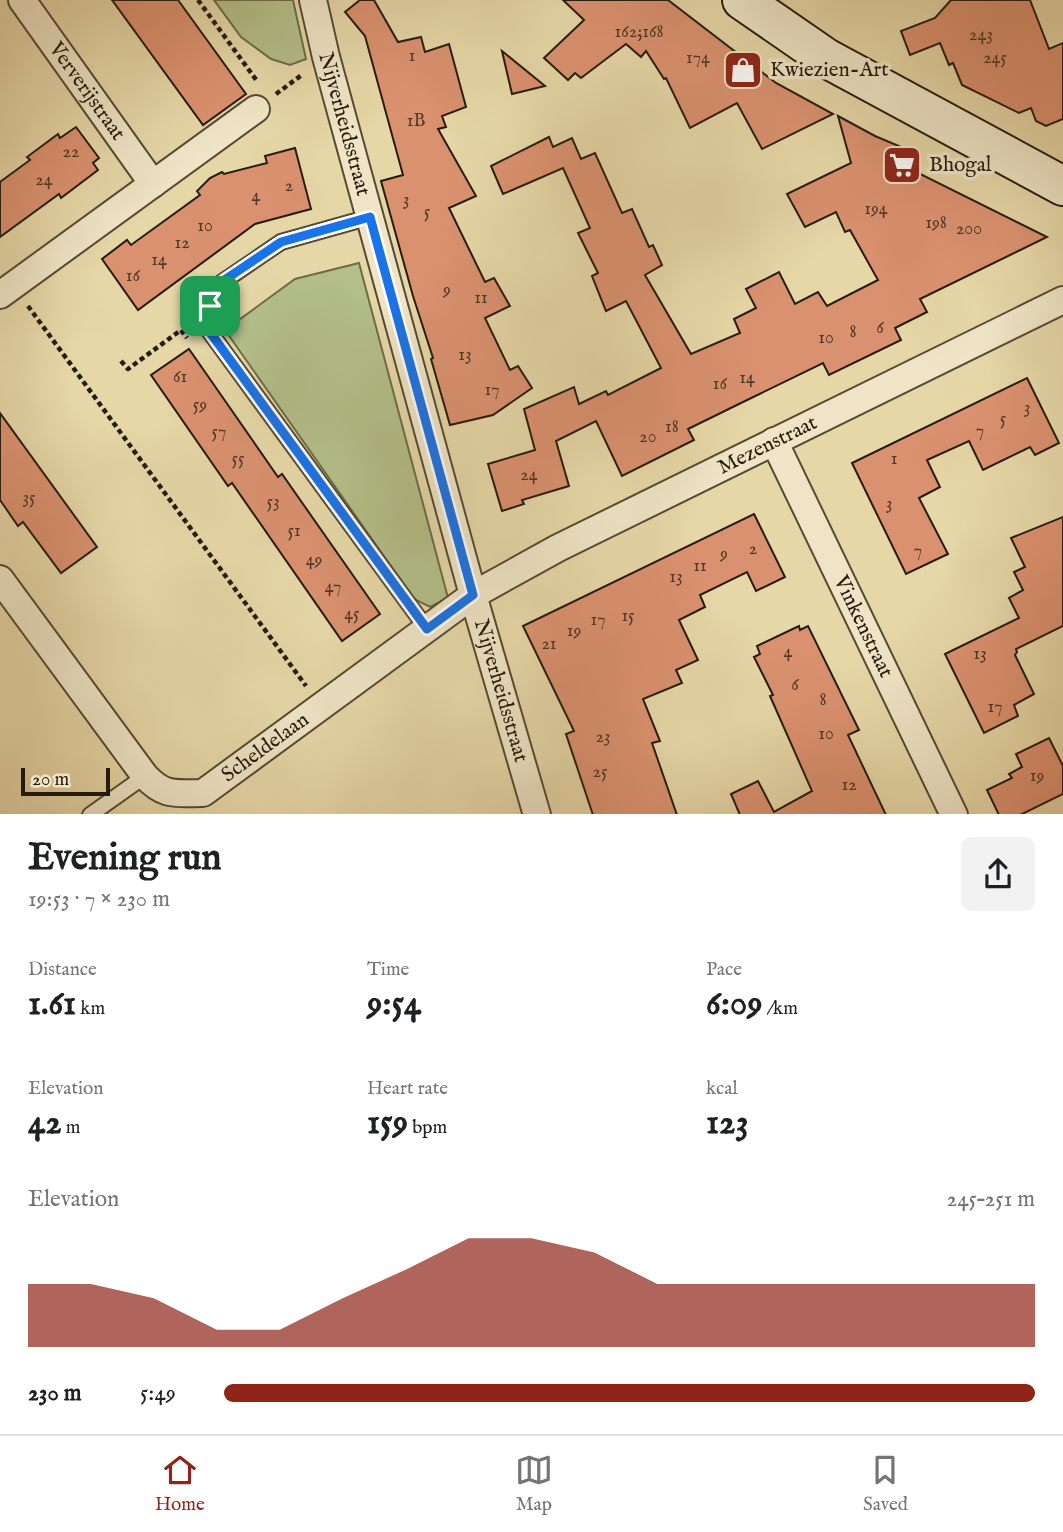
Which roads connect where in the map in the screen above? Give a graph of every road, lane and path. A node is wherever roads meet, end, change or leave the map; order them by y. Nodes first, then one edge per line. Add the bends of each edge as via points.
1 (22, 0) edge
2 (198, 0) edge
3 (313, 0) edge
4 (741, 0) edge
5 (326, 57) junction
6 (262, 98) junction
7 (153, 184) junction
8 (1063, 186) edge
9 (370, 217) junction
10 (7, 290) edge
11 (1063, 300) edge
12 (189, 341) dead end
13 (121, 360) dead end
14 (774, 441) junction
15 (0, 579) edge
16 (473, 595) junction
17 (427, 629) junction
18 (321, 708) junction
19 (145, 776) junction
20 (175, 804) edge
21 (90, 814) edge
22 (537, 814) edge
23 (954, 814) edge

1 - 7 street, Ververijstraat
2 - 6 path
3 - 5 street, Nijverheidsstraat
4 - 8 main road via 819,55
5 - 6 path
5 - 9 street, Nijverheidsstraat
6 - 7 street
7 - 10 street
9 - 16 street, Nijverheidsstraat
9 - 17 lane via 281,242 220,283 210,306 209,331
10 - 18 path
11 - 14 street, Mezenstraat
12 - 13 path via 181,330 128,369
14 - 16 street, Mezenstraat
14 - 23 street, Vinkenstraat
15 - 19 street, Scheldelaan
16 - 17 street, Scheldelaan
16 - 22 street, Nijverheidsstraat
17 - 18 street, Scheldelaan
18 - 20 street, Scheldelaan via 203,793
19 - 20 street, Scheldelaan
19 - 21 lane

